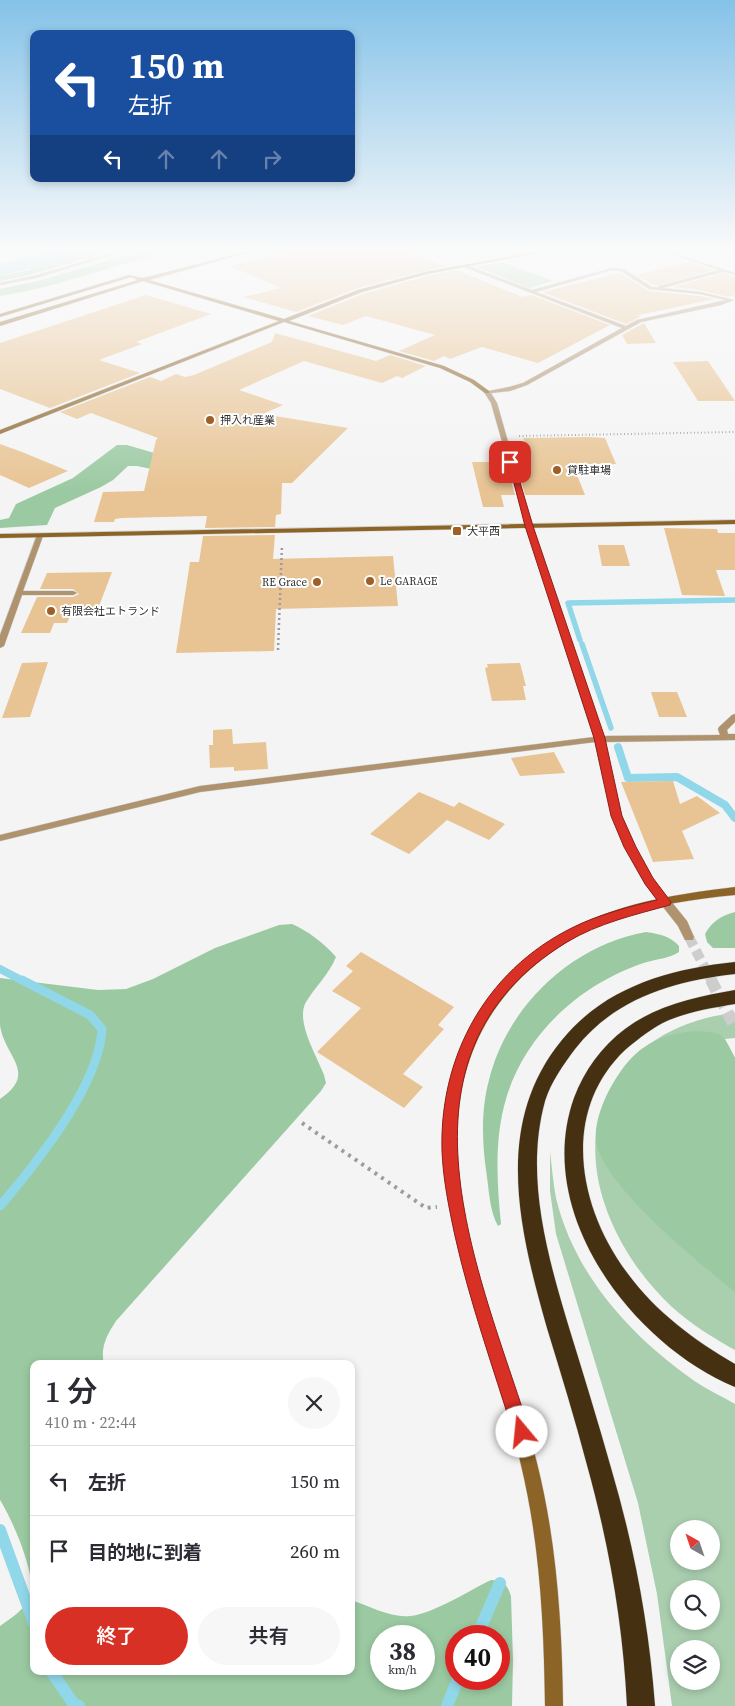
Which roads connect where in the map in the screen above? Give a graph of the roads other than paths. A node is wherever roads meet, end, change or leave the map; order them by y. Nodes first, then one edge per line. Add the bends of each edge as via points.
1 (258, 331) edge
2 (315, 331) edge
3 (621, 331) edge
4 (487, 392) junction
5 (0, 432) edge
6 (735, 522) edge
7 (529, 526) junction
8 (0, 536) edge
9 (40, 536) junction
10 (19, 593) junction
11 (73, 593) dead end
12 (0, 646) edge
13 (735, 717) edge
14 (725, 737) junction
15 (735, 737) edge
16 (600, 738) junction
17 (0, 838) edge
18 (735, 891) edge
19 (665, 902) junction
20 (689, 936) tunnel mouth
21 (735, 968) edge
22 (735, 998) edge
23 (735, 1376) edge
24 (554, 1706) edge
25 (641, 1706) edge

1 - 5 street
2 - 4 street via 442,367 472,380
3 - 4 street via 525,384
4 - 7 street via 494,404
6 - 7 street
7 - 9 street
7 - 16 street
8 - 9 street
9 - 10 street
10 - 11 street
10 - 12 street
13 - 14 street via 722,729
14 - 15 street
14 - 16 street
16 - 17 street via 200,789
16 - 19 street via 612,800 622,831 649,881
18 - 19 street
19 - 20 street
19 - 24 street via 595,922 535,957 509,980 470,1038 457,1072 450,1110 449,1151 466,1254 522,1432 538,1502 549,1579
21 - 25 highway via 698,971 660,980 625,995 594,1016 568,1041 547,1072 533,1107 527,1190 533,1236 611,1507 628,1595
22 - 23 highway via 681,1007 651,1020 626,1037 604,1059 587,1086 576,1115 572,1154 578,1196 594,1238 620,1282 656,1322 702,1358

